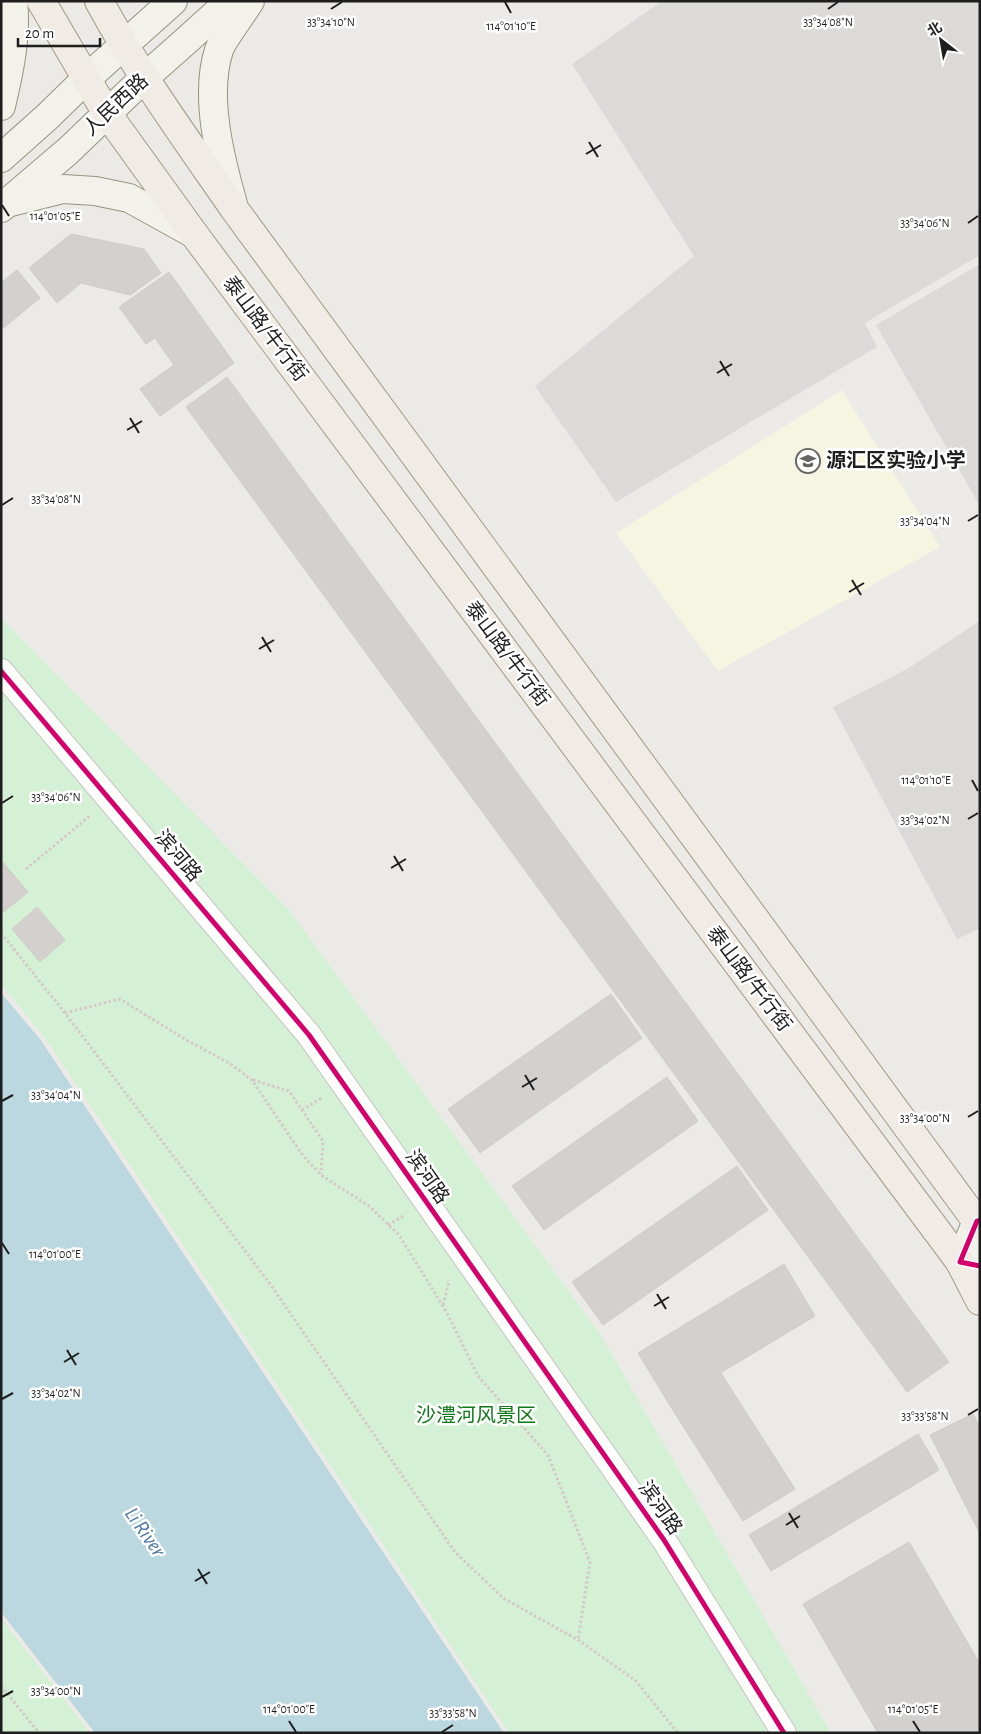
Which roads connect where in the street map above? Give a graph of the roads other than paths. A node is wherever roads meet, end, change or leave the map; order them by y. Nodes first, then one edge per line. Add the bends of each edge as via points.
1 (13, 1) edge
2 (41, 1) edge
3 (99, 1) edge
4 (173, 1) edge
5 (230, 1) edge
6 (250, 1) edge
7 (124, 46) junction
8 (144, 78) junction
9 (86, 79) junction
10 (1, 106) edge
11 (106, 112) junction
12 (1, 158) edge
13 (4, 206) edge
14 (234, 210) junction
15 (194, 234) junction
16 (1, 671) edge
17 (979, 1222) edge
18 (970, 1264) edge
19 (980, 1301) edge
20 (784, 1733) edge

1 - 10 main road via 15,14 10,67
2 - 9 main road, 泰山路/牛行街
3 - 7 main road, 泰山路/牛行街
4 - 7 main road, 人民西路
5 - 8 main road, 人民西路
6 - 14 main road via 220,48 214,83 220,160
7 - 8 main road, 泰山路/牛行街
7 - 9 main road, 人民西路
8 - 11 main road, 人民西路
8 - 14 main road, 泰山路/牛行街
9 - 11 main road, 泰山路/牛行街
9 - 12 main road, 人民西路
11 - 13 main road, 人民西路 via 69,150
11 - 15 main road, 泰山路/牛行街
13 - 15 main road via 63,190 95,191 129,198
14 - 17 main road, 泰山路/牛行街
15 - 18 main road, 泰山路/牛行街
16 - 20 street, 滨河路 via 309,1035 664,1540
17 - 18 main road
18 - 19 main road, 泰山路/牛行街

